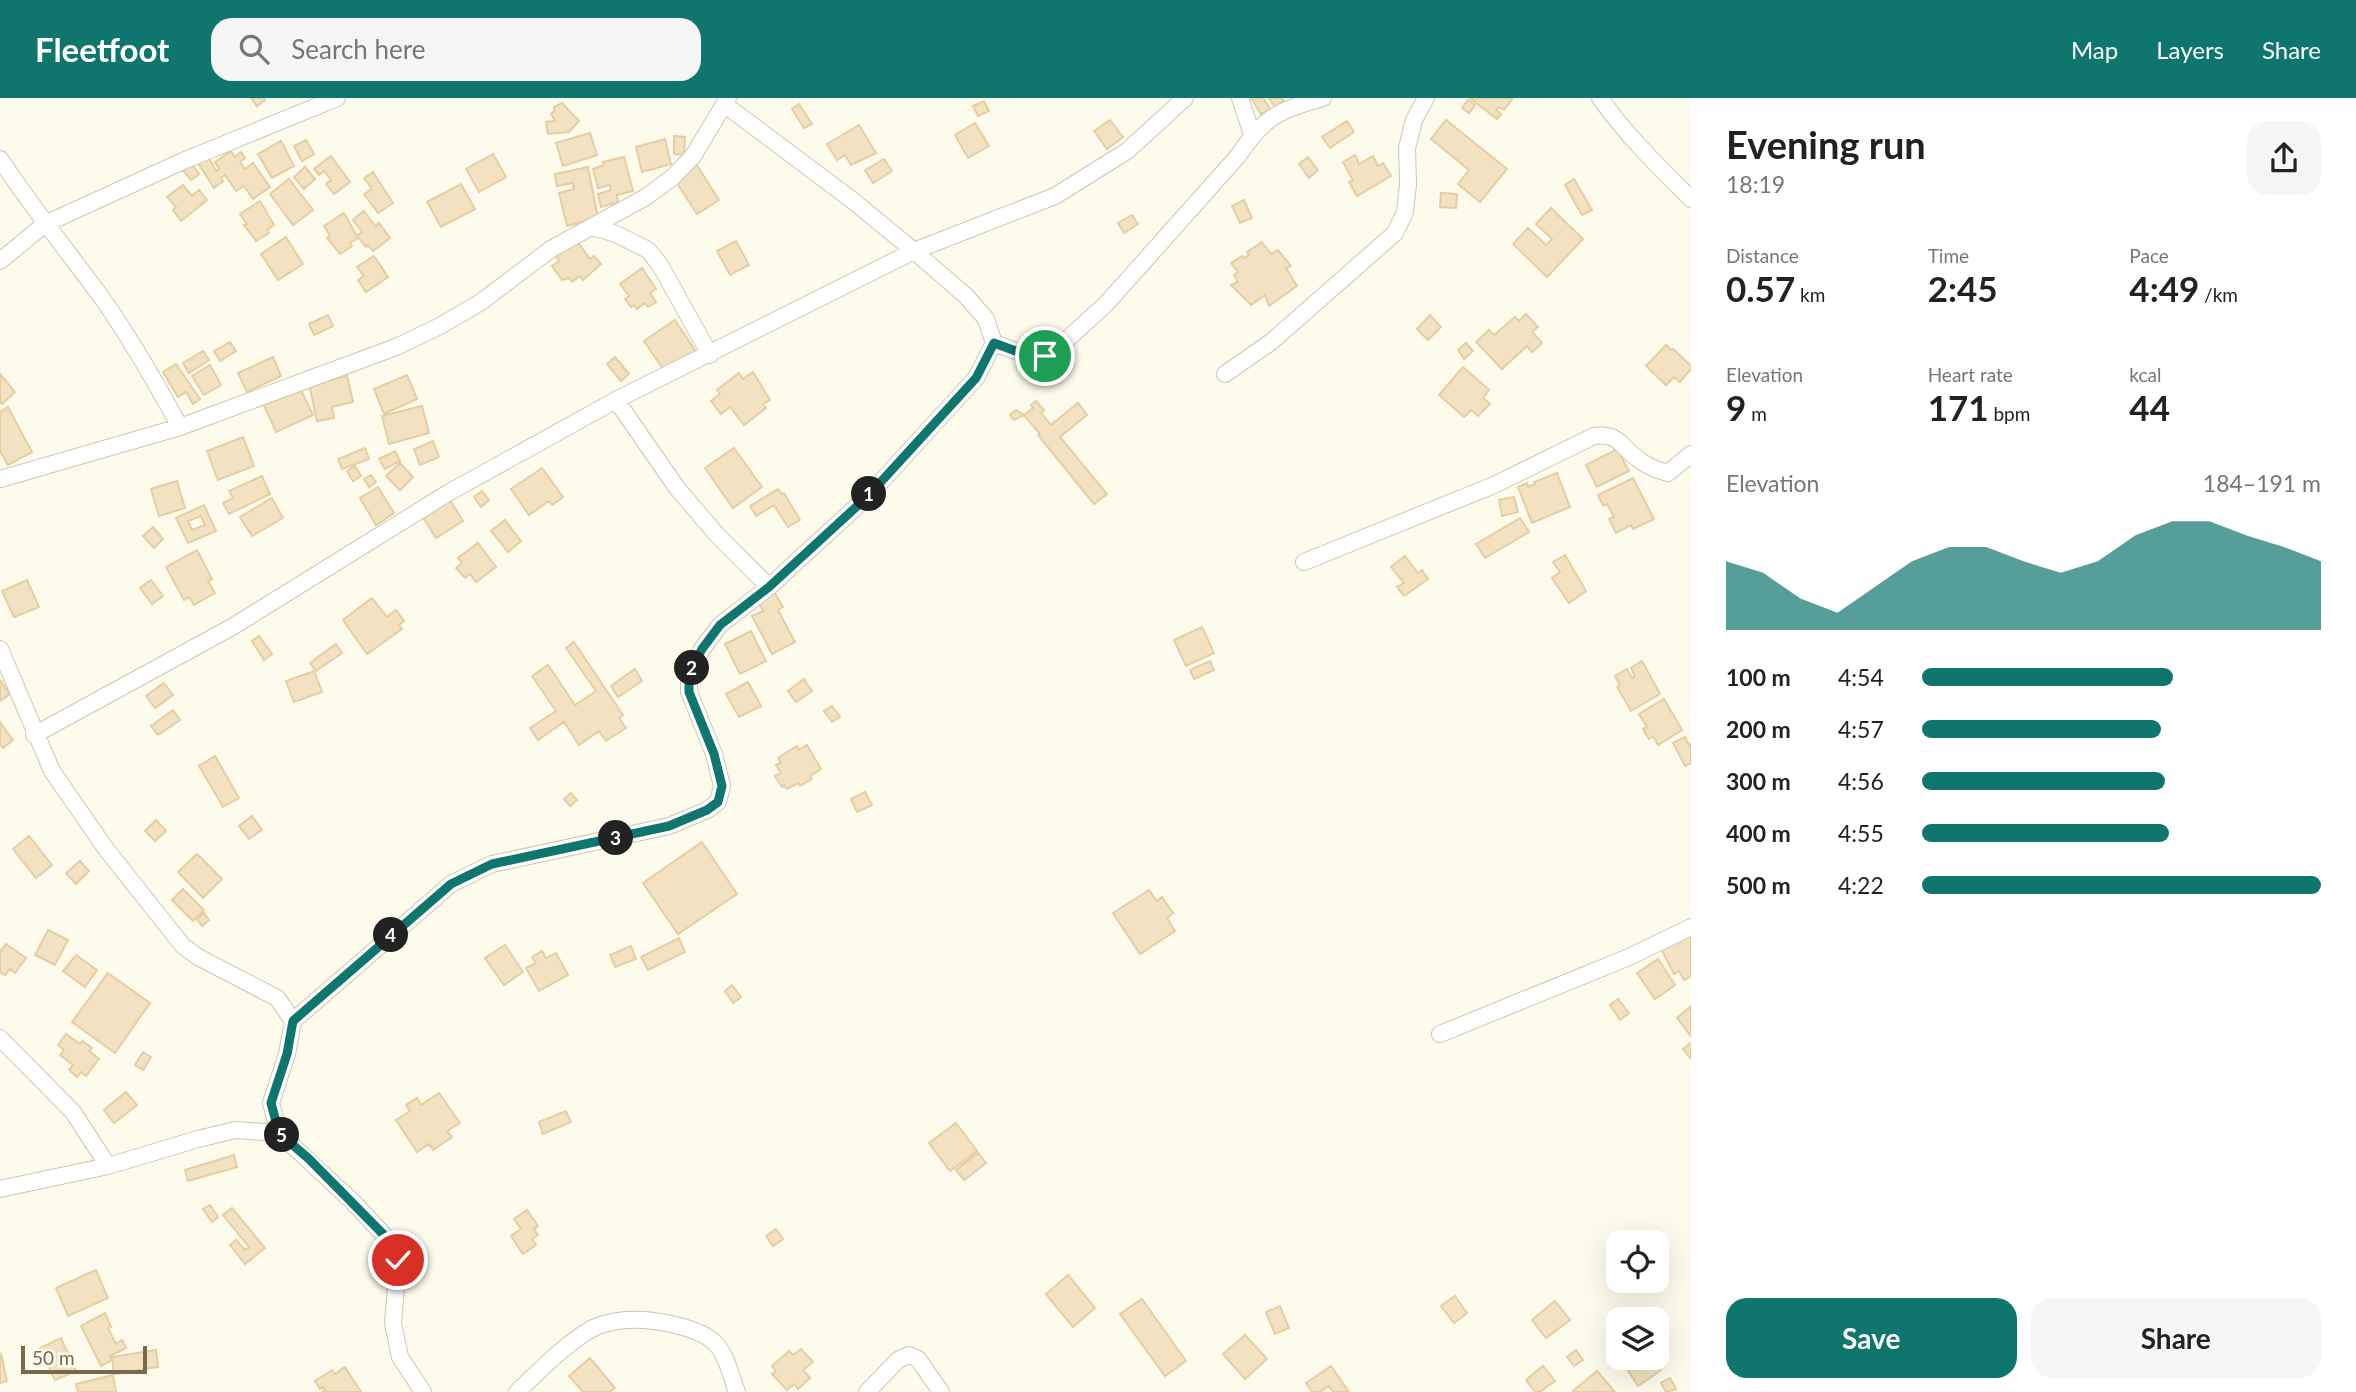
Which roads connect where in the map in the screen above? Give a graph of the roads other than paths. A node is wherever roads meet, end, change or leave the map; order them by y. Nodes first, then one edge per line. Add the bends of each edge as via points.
1 (337, 98) edge
2 (1185, 98) edge
3 (1240, 98) edge
4 (1323, 98) edge
5 (1426, 98) edge
6 (1600, 98) edge
7 (726, 101) edge
8 (1252, 134) junction
9 (0, 159) edge
10 (1691, 199) edge
11 (45, 224) junction
12 (593, 227) junction
13 (914, 250) junction
14 (0, 261) edge
15 (994, 343) junction
16 (710, 355) junction
17 (1225, 374) dead end
18 (616, 400) junction
19 (180, 427) junction
20 (1691, 454) edge
21 (0, 478) edge
22 (1304, 562) dead end
23 (769, 587) junction
24 (0, 649) edge
25 (34, 735) junction
26 (1691, 928) edge
27 (293, 1021) junction
28 (1440, 1034) dead end
29 (0, 1038) edge
30 (279, 1133) junction
31 (108, 1166) junction
32 (0, 1189) edge
33 (423, 1392) edge
34 (517, 1392) edge
35 (737, 1392) edge
36 (867, 1392) edge
37 (941, 1392) edge

1 - 11 street
2 - 13 street via 1127,151 1055,196
3 - 8 street
4 - 8 street via 1270,118
5 - 17 street via 1407,148 1405,212 1395,233 1271,342
6 - 10 street
7 - 12 street via 693,156 673,177
7 - 13 street
8 - 15 street via 1238,156 1106,304 1063,343 1045,356 1029,356
9 - 11 street
11 - 14 street
11 - 19 street via 104,301
12 - 16 street via 648,250
12 - 19 street via 551,249 481,302 440,326 396,347
13 - 15 street via 986,318
13 - 16 street
15 - 23 street via 976,378 867,497
16 - 18 street
18 - 23 street via 677,488
18 - 25 street via 449,494 232,627
19 - 21 street
20 - 22 street via 1668,473 1636,458 1615,438 1594,436 1494,485
23 - 27 street via 720,625 689,674 689,692 722,786 718,802 669,826 492,864 451,884
24 - 25 street
25 - 27 street via 52,771 106,849 183,946 277,998
26 - 28 street
27 - 30 street via 271,1103
29 - 31 street via 73,1112
30 - 31 street via 235,1130
30 - 33 street via 383,1234 398,1260 393,1323 400,1357
31 - 32 street
34 - 35 street via 600,1325 649,1320 681,1326 715,1344
36 - 37 street via 898,1360 909,1355 918,1359

